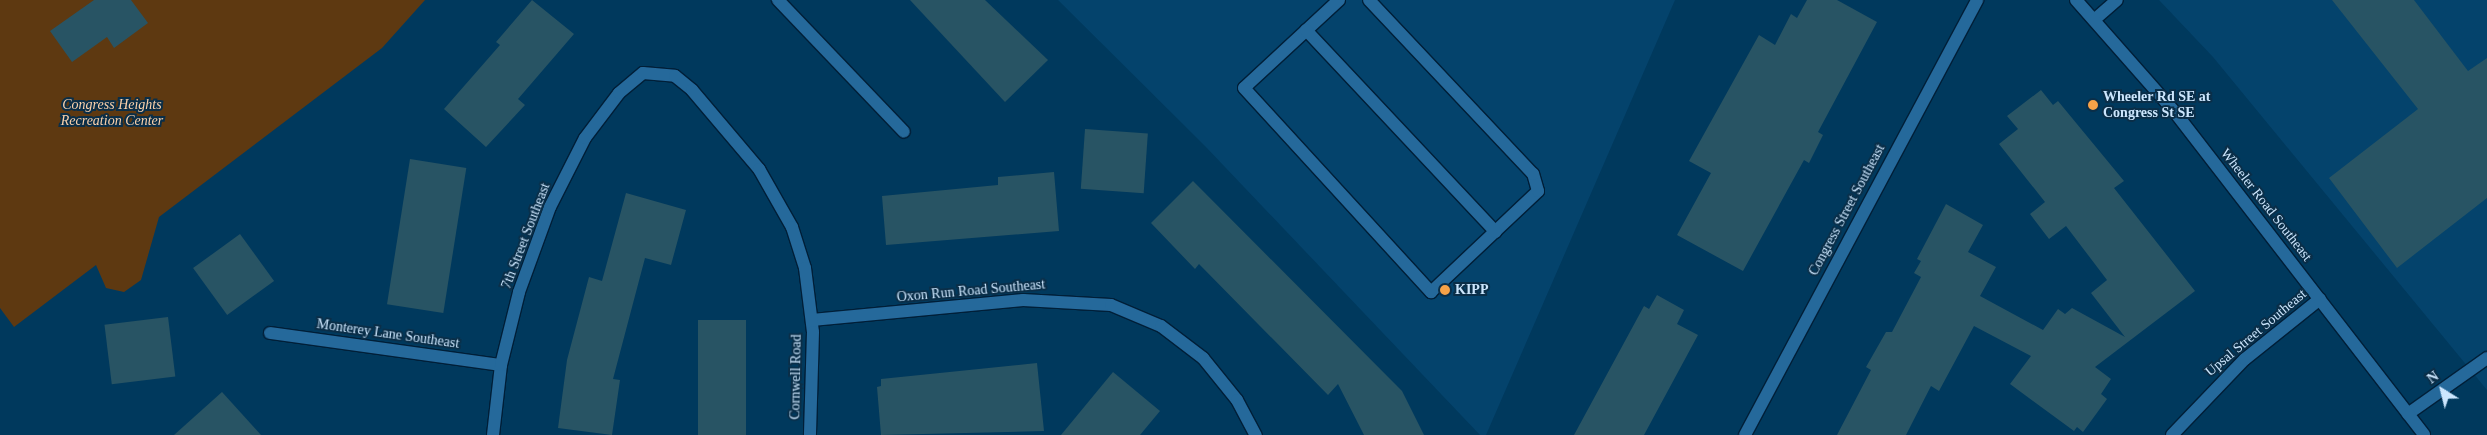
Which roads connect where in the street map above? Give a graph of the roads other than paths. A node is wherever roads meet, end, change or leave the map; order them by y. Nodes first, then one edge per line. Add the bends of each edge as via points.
1 (778, 0) edge
2 (1339, 0) edge
3 (1369, 0) edge
4 (1977, 0) edge
5 (2076, 0) edge
6 (2117, 0) edge
7 (2094, 20) junction
8 (1306, 30) junction
9 (643, 73) joint
10 (904, 132) dead end
11 (1496, 232) junction
12 (2320, 300) junction
13 (812, 320) junction
14 (270, 334) dead end
15 (2487, 358) edge
16 (501, 365) junction
17 (2408, 414) junction
18 (493, 435) edge
19 (810, 435) edge
20 (1256, 435) edge
21 (1745, 435) edge
22 (2172, 435) edge
23 (2424, 435) edge

1 - 10 street
2 - 8 street
3 - 11 street via 1533,174 1538,191
4 - 21 street, Congress Street Southeast
5 - 7 street, Wheeler Road Southeast
6 - 7 street
7 - 12 street, Wheeler Road Southeast via 2174,111
8 - 11 street
8 - 11 street via 1244,88 1431,292
9 - 13 street, Cornwell Road via 675,76 692,90 759,169 799,247
9 - 16 street, 7th Street Southeast via 619,93 585,138 550,207 519,292
12 - 17 street, Wheeler Road Southeast
12 - 22 street, Upsal Street Southeast via 2245,359
13 - 19 street, Cornwell Road
13 - 20 street, Oxon Run Road Southeast via 1023,300 1111,306 1161,326 1203,358 1237,400
14 - 16 street, Monterey Lane Southeast
15 - 17 street
16 - 18 street, 7th Street Southeast
17 - 23 street, Wheeler Road Southeast

